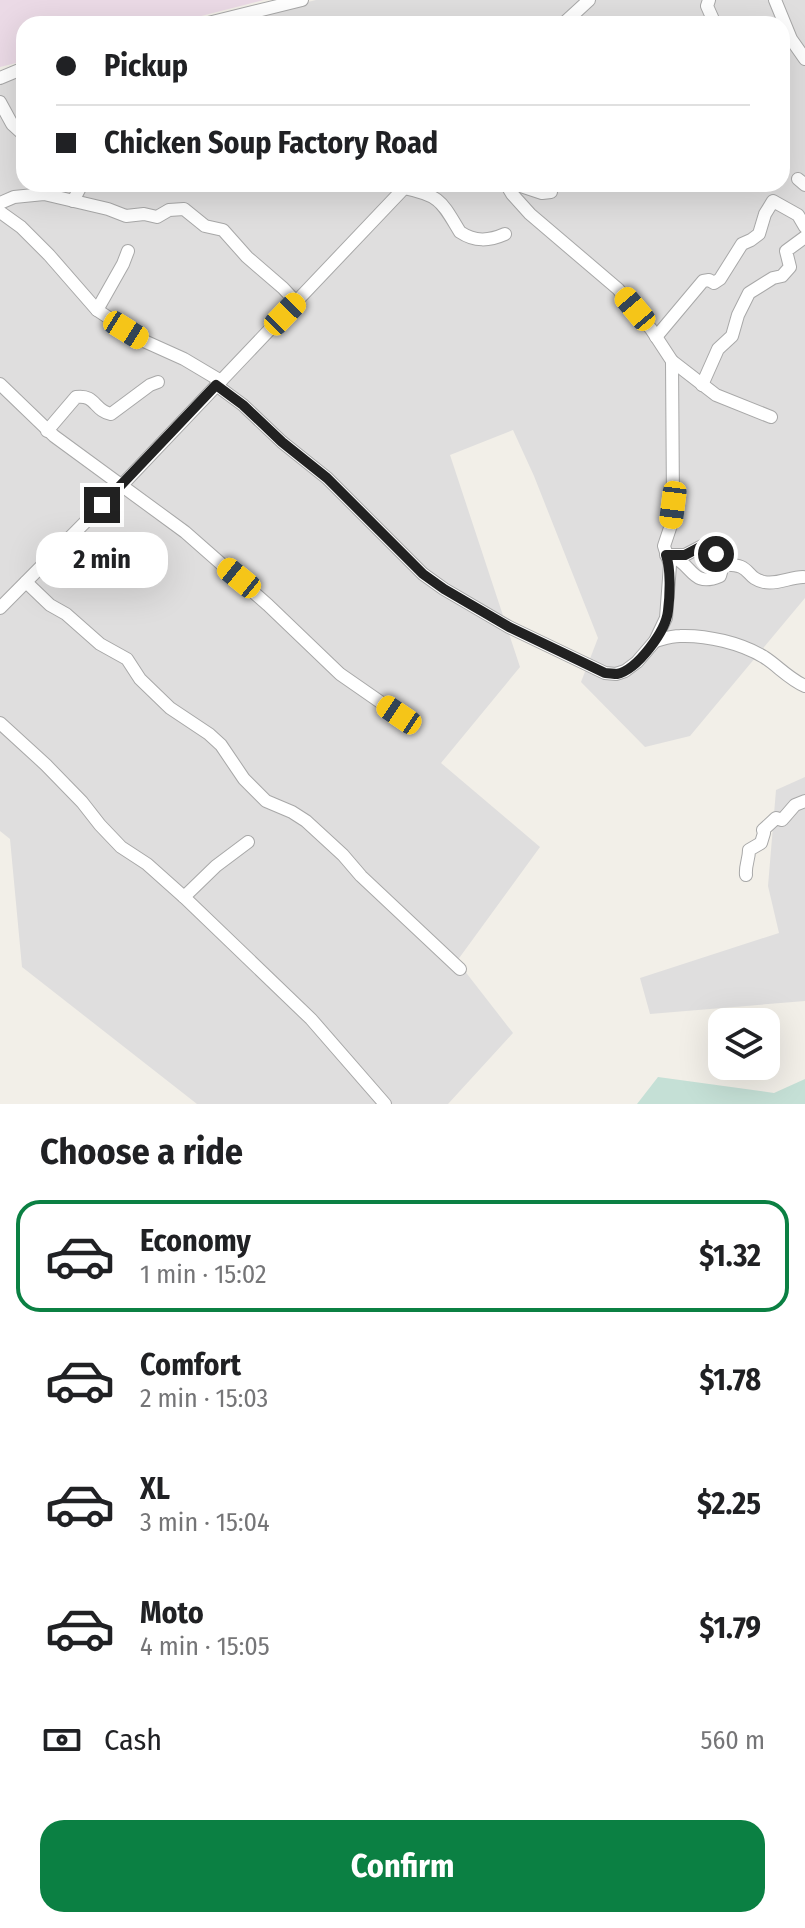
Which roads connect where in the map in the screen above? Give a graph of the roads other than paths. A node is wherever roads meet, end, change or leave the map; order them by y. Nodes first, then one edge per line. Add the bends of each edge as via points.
1 (302, 0) edge
2 (589, 0) edge
3 (237, 16) edge
4 (572, 16) edge
5 (0, 102) edge
6 (16, 128) edge
7 (22, 192) edge
8 (78, 192) edge
9 (400, 192) edge
10 (423, 192) edge
11 (511, 192) edge
12 (539, 192) edge
13 (551, 192) dead end
14 (73, 201) junction
15 (0, 203) edge
16 (0, 212) edge
17 (805, 227) edge
18 (505, 234) dead end
19 (805, 237) edge
20 (128, 251) dead end
21 (296, 302) junction
22 (97, 310) junction
23 (656, 337) junction
24 (672, 361) junction
25 (158, 382) dead end
26 (218, 383) junction
27 (0, 384) edge
28 (702, 385) junction
29 (771, 417) dead end
30 (47, 431) junction
31 (121, 486) junction
32 (666, 555) junction
33 (723, 565) junction
34 (803, 577) edge
35 (26, 582) junction
36 (0, 608) edge
37 (655, 641) junction
38 (805, 686) edge
39 (399, 715) dead end
40 (0, 723) edge
41 (804, 803) edge
42 (248, 842) dead end
43 (746, 875) dead end
44 (184, 897) junction
45 (460, 969) dead end
46 (385, 1104) edge

1 - 3 street
2 - 4 street
5 - 6 street
7 - 15 street
8 - 14 street
9 - 21 street
10 - 18 street via 441,202 464,235 480,240
11 - 23 street via 618,289
12 - 13 street
14 - 15 street via 44,194
14 - 21 street via 126,216 157,217 184,209 205,226 223,230
16 - 22 street via 49,255
17 - 23 street via 798,215 773,201 759,234 742,244 720,279 703,281
19 - 28 street via 786,251 790,267 782,276 749,293 732,336 718,349
20 - 22 street
21 - 26 street
22 - 26 street
23 - 24 street
24 - 28 street
24 - 32 street via 673,505
25 - 30 street via 111,414 88,397 76,397
26 - 31 street
26 - 37 street via 327,478 423,574 485,614 605,673 625,671
27 - 30 street
28 - 29 street
30 - 31 street
31 - 35 street
31 - 39 street via 185,532 340,674
32 - 33 street via 685,555 704,545
32 - 33 street via 683,561 695,577 705,580 720,576
32 - 37 street via 668,612
33 - 34 street via 740,566 763,582
35 - 36 street
35 - 45 street via 100,644 127,659 170,708 221,745 266,801 306,821
37 - 38 street via 698,637 743,647
40 - 44 street via 121,847
41 - 43 street via 763,830 761,843 749,850
42 - 44 street
44 - 46 street via 311,1019

